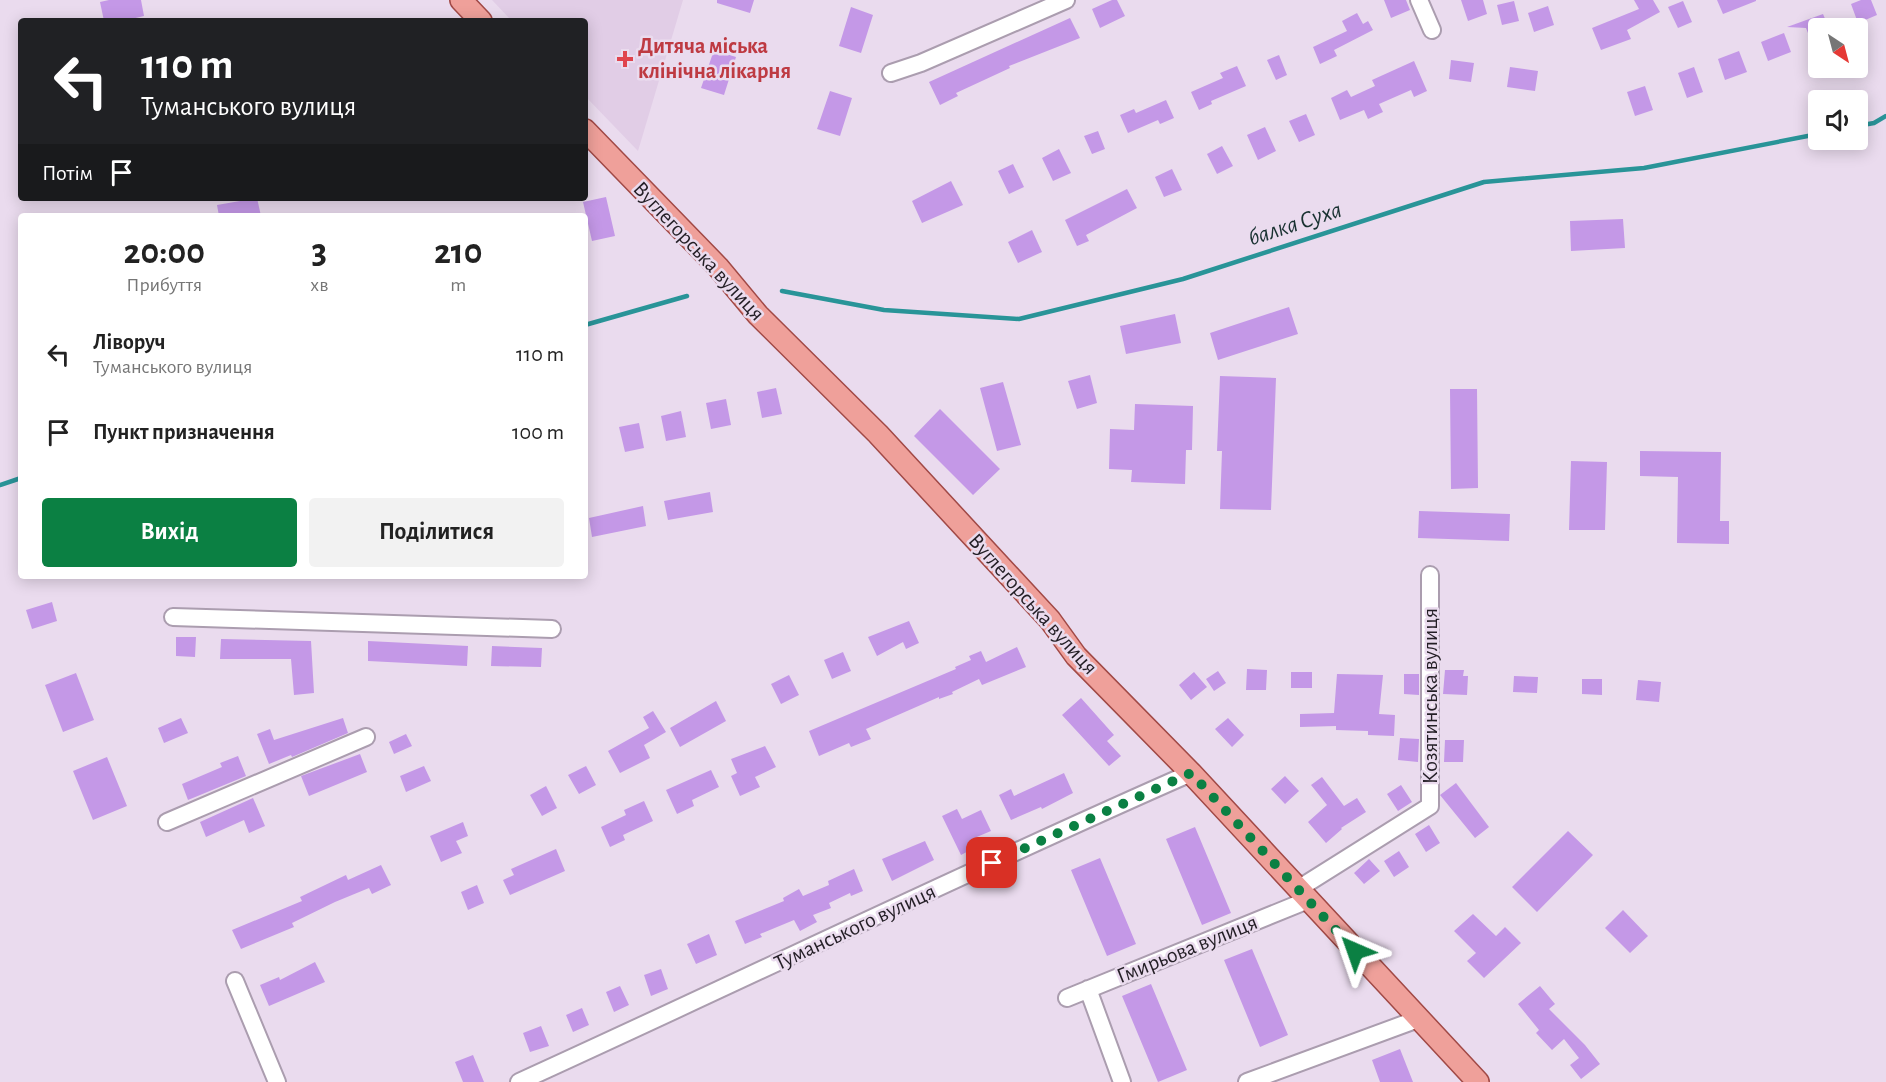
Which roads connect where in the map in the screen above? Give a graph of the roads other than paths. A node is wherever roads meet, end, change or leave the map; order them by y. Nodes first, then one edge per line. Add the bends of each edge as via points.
1 (461, 0) edge
2 (1066, 0) edge
3 (1419, 0) edge
4 (478, 18) edge
5 (1432, 30) dead end
6 (891, 73) dead end
7 (588, 133) edge
8 (1430, 575) dead end
9 (173, 617) dead end
10 (552, 629) dead end
11 (366, 737) dead end
12 (1191, 773) junction
13 (167, 822) dead end
14 (1303, 894) junction
15 (235, 981) dead end
16 (1088, 989) junction
17 (1067, 998) dead end
18 (1418, 1018) junction
19 (277, 1082) edge
20 (519, 1082) edge
21 (1122, 1082) edge
22 (1247, 1082) edge
23 (1478, 1082) edge

1 - 4 main road
2 - 6 street
3 - 5 street
7 - 12 main road, Вуглегорська вулиця via 718,267 758,315 878,434 1050,620 1076,656
8 - 14 street, Козятинська вулиця via 1430,806
9 - 10 street
11 - 13 street
12 - 14 main road, Вуглегорська вулиця
12 - 20 street, Туманського вулиця
14 - 16 street, Гмирьова вулиця
14 - 18 main road, Вуглегорська вулиця
15 - 19 street
16 - 17 street, Гмирьова вулиця
16 - 21 street
18 - 22 street
18 - 23 main road, Вуглегорська вулиця

